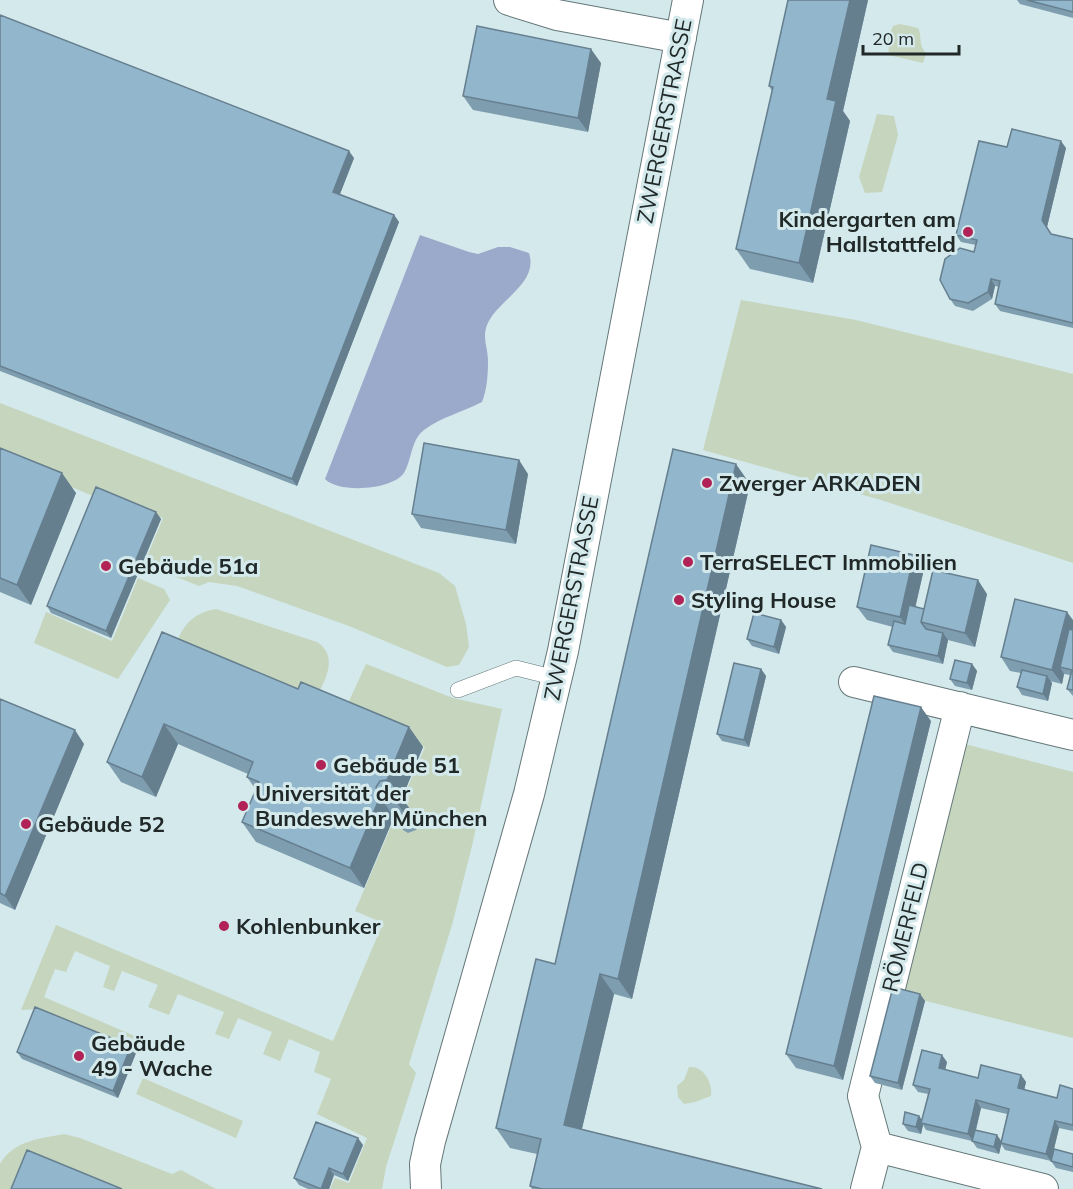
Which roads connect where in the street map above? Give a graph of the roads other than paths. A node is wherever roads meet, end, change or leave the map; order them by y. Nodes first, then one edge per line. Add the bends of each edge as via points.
1 (509, 0) edge
2 (688, 0) edge
3 (681, 38) junction
4 (556, 678) junction
5 (854, 682) dead end
6 (458, 690) dead end
7 (960, 707) junction
8 (1073, 735) edge
9 (877, 1147) junction
10 (426, 1189) edge
11 (866, 1189) edge
12 (1043, 1189) edge

1 - 3 street via 557,15
2 - 3 street, ZWERGERSTRASSE
3 - 4 street, ZWERGERSTRASSE
4 - 6 lane via 516,668
4 - 10 street, ZWERGERSTRASSE via 529,794 430,1141 425,1164
5 - 7 street
7 - 8 street
7 - 9 street, RÖMERFELD via 862,1096
9 - 11 street
9 - 12 street

